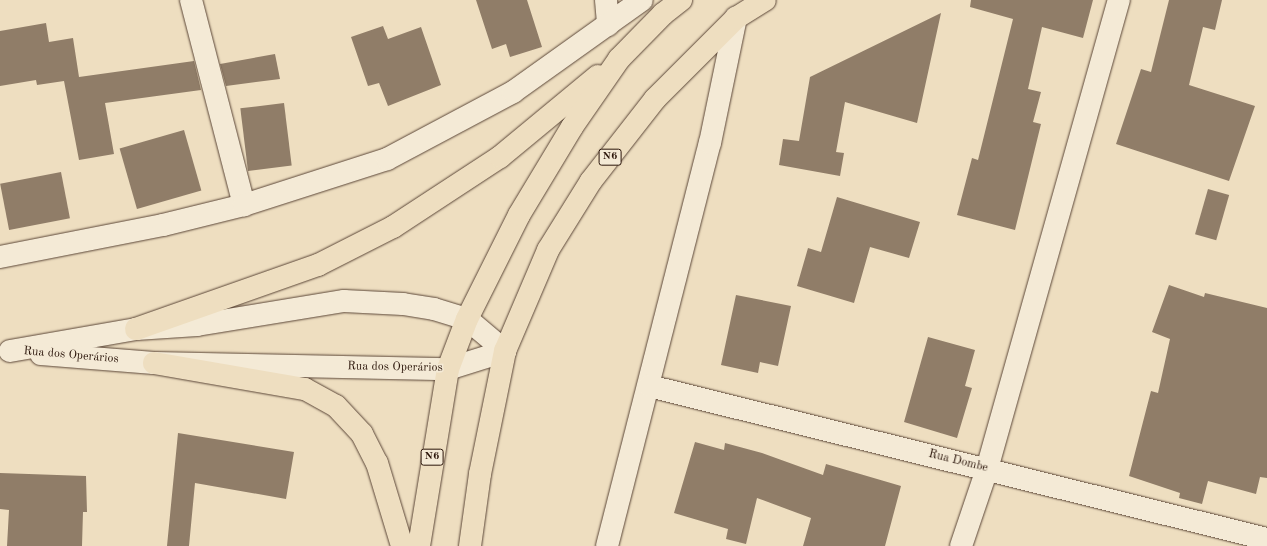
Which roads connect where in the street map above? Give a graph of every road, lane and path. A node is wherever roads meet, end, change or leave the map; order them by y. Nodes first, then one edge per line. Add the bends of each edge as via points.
1 (191, 0) edge
2 (606, 0) edge
3 (642, 0) edge
4 (681, 0) edge
5 (765, 0) edge
6 (1119, 0) edge
7 (736, 18) junction
8 (608, 25) junction
9 (619, 59) junction
10 (244, 205) junction
11 (0, 257) edge
12 (467, 320) junction
13 (136, 330) junction
14 (5, 351) edge
15 (505, 351) junction
16 (154, 363) junction
17 (448, 369) junction
18 (649, 386) junction
19 (987, 469) junction
20 (1267, 539) edge
21 (402, 546) edge
22 (419, 546) edge
23 (470, 546) edge
24 (607, 546) edge
25 (961, 546) edge

1 - 10 street
2 - 8 street
3 - 8 street
4 - 9 highway, N6 via 663,14
5 - 7 highway, N6
6 - 19 street
7 - 15 highway, N6 via 655,100 591,181 548,250
7 - 18 street via 710,143
8 - 10 street via 513,92 387,159
9 - 12 highway, N6 via 572,127 519,215
9 - 13 highway via 500,157 393,227 318,265
10 - 11 street via 163,225
12 - 13 street, Rua dos Operários via 434,309 344,300 197,325
12 - 15 street, Rua dos Operários
12 - 17 highway, N6
13 - 14 street, Rua dos Operários
14 - 16 street, Rua dos Operários
15 - 17 street, Rua dos Operários
15 - 23 highway, N6 via 480,474
16 - 17 street, Rua dos Operários
16 - 21 highway via 305,389 336,406 362,434 377,463
17 - 22 highway, N6
18 - 19 street, Rua Dombe
18 - 24 street
19 - 20 street, Rua Dombe
19 - 25 street

